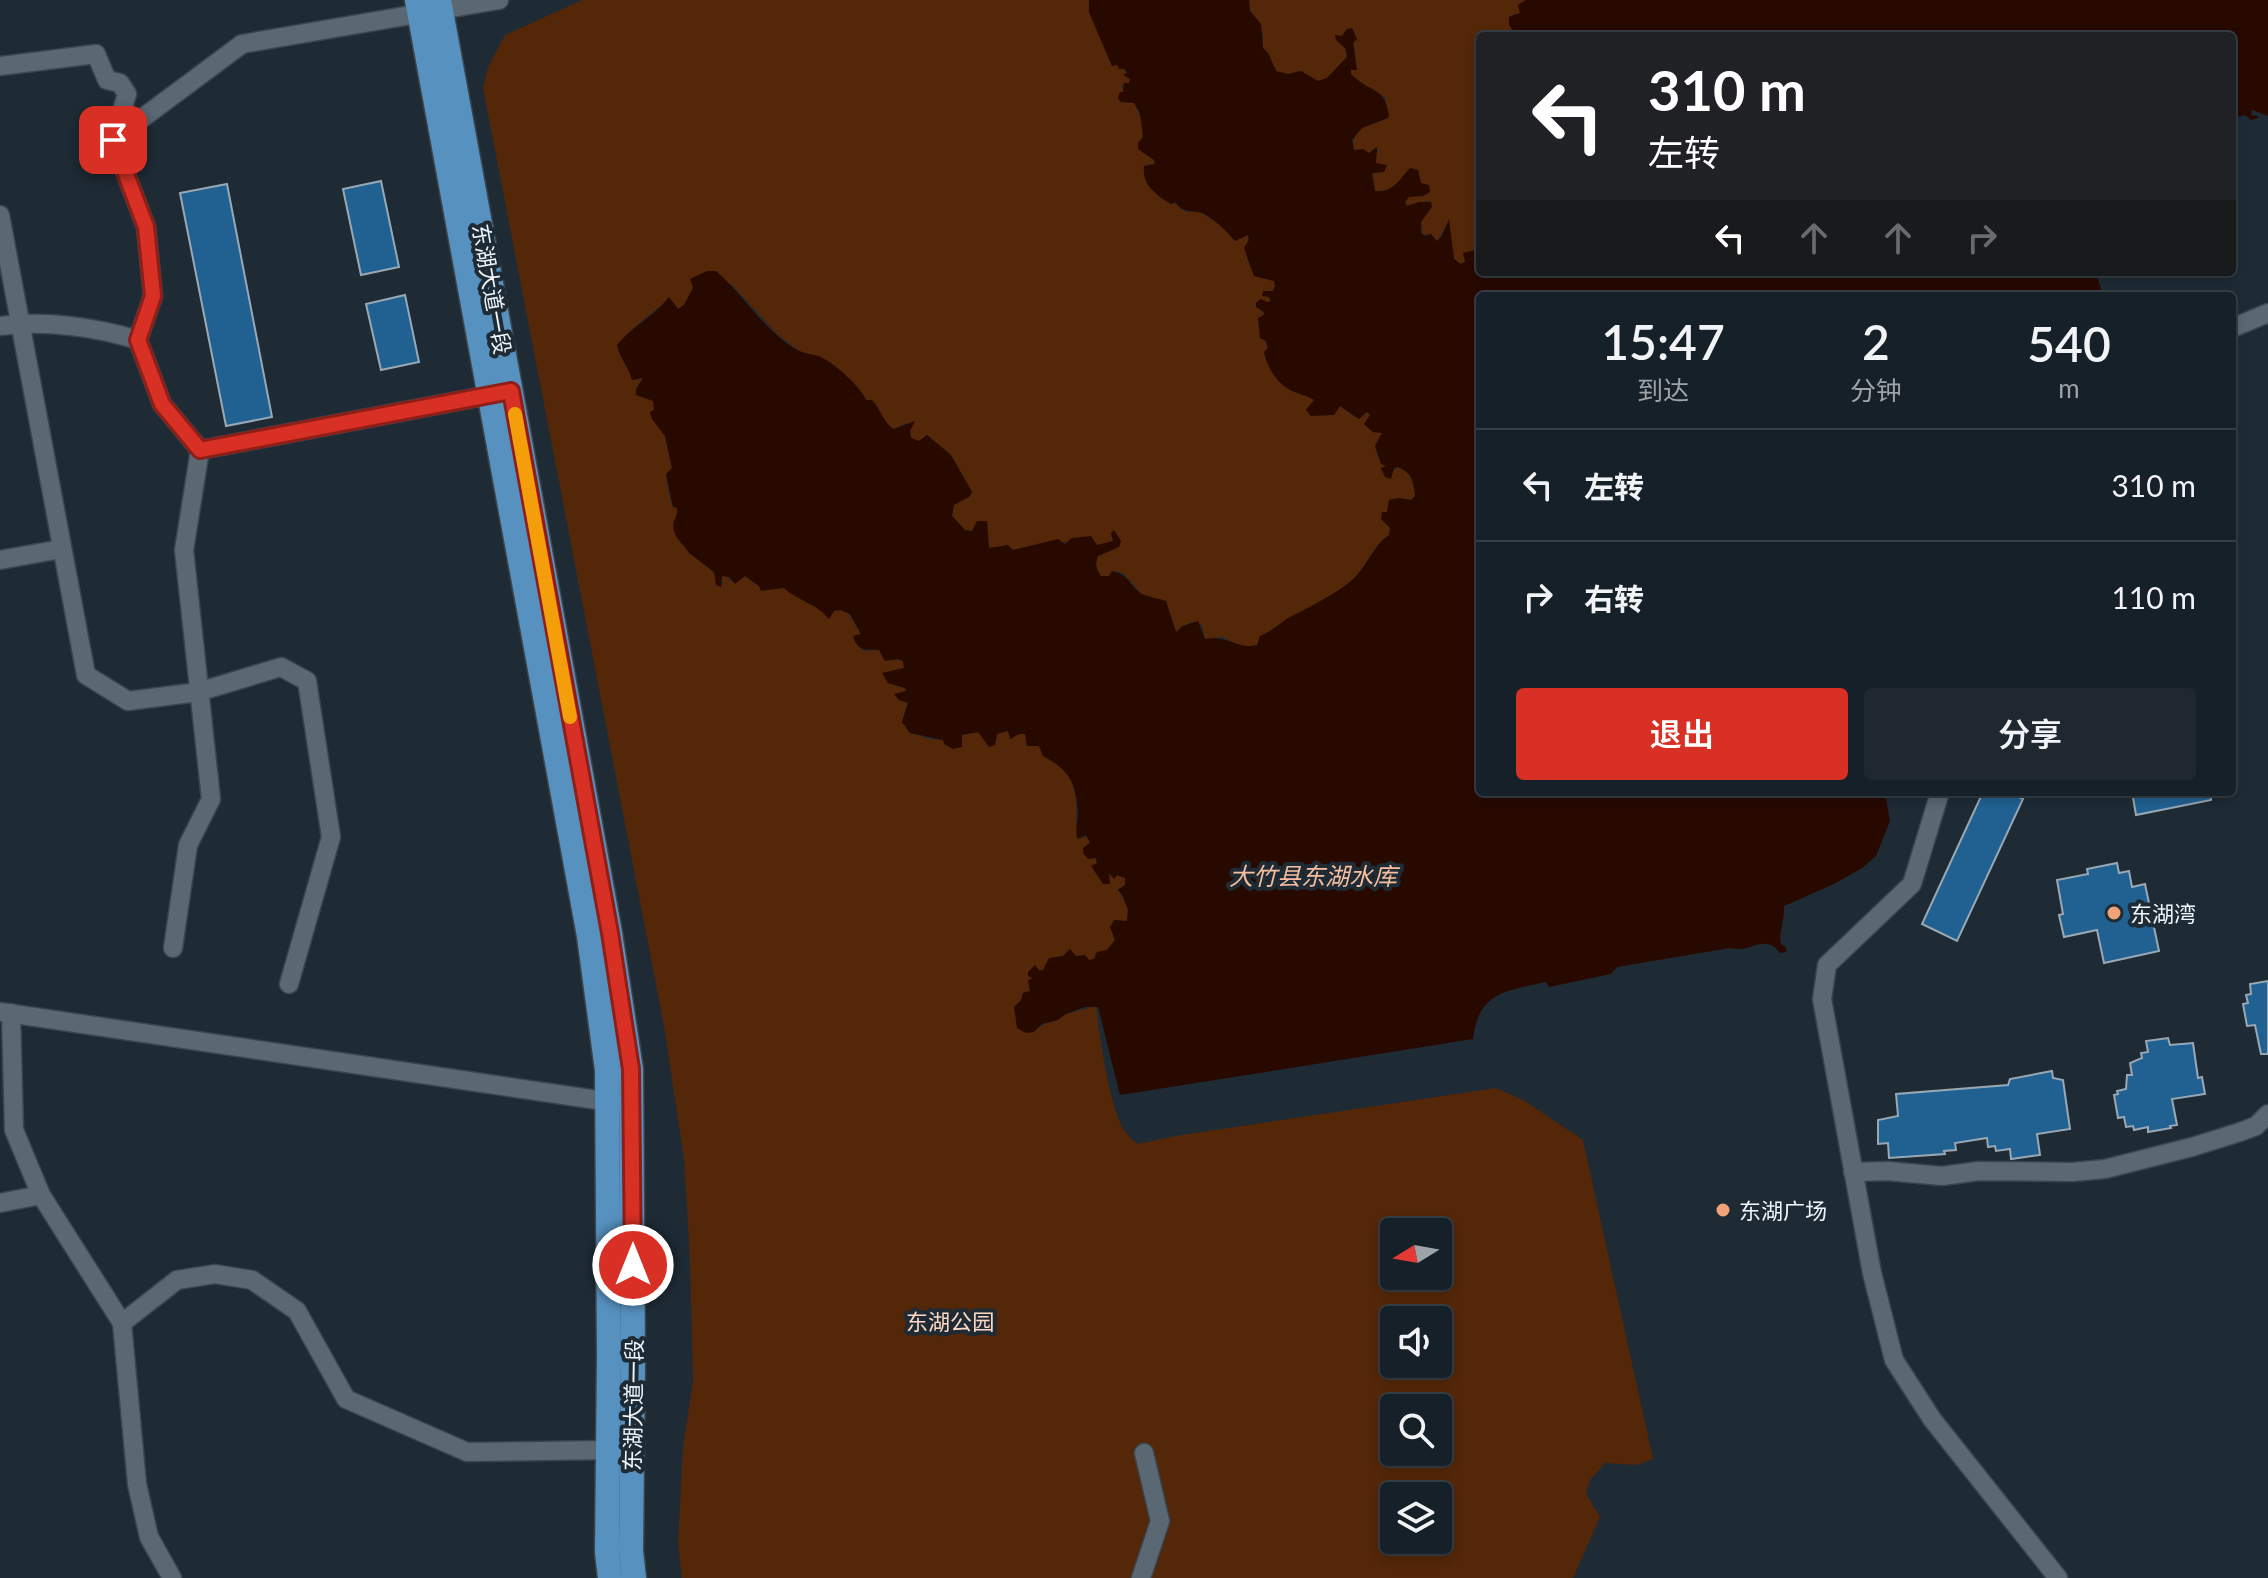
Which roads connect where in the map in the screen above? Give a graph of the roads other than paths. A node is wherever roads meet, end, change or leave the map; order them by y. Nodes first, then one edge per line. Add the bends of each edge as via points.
1 (499, 0) edge
2 (429, 6) edge
3 (0, 66) edge
4 (113, 140) junction
5 (0, 215) edge
6 (2268, 313) edge
7 (9, 325) edge
8 (2236, 326) edge
9 (138, 340) junction
10 (500, 393) junction
11 (200, 450) junction
12 (61, 549) junction
13 (0, 560) edge
14 (198, 692) junction
15 (1939, 796) edge
16 (173, 948) dead end
17 (289, 984) dead end
18 (5, 1013) edge
19 (619, 1104) junction
20 (2268, 1114) edge
21 (1853, 1172) junction
22 (41, 1195) junction
23 (0, 1203) edge
24 (122, 1323) junction
25 (608, 1450) junction
26 (1144, 1453) dead end
27 (172, 1578) edge
28 (610, 1578) edge
29 (634, 1578) edge
30 (1141, 1578) edge
31 (2058, 1578) edge

1 - 2 street
2 - 4 street via 242,44
2 - 10 main road, 东湖大道一段
3 - 4 street via 96,54 107,80 120,83 127,94
4 - 9 street via 146,227 153,296
5 - 7 street
6 - 8 street
7 - 9 street via 105,330
7 - 12 street
9 - 11 street via 162,404
10 - 11 street
10 - 19 main road, 东湖大道一段 via 610,933 631,1069
11 - 14 street via 184,550
12 - 13 street
12 - 14 street via 86,675 128,701
14 - 16 street via 211,799 188,845
14 - 17 street via 281,667 307,681 331,837
15 - 21 street via 1912,884 1827,965 1822,999
18 - 19 street
18 - 22 street via 14,1130
19 - 25 main road, 东湖大道一段
19 - 29 main road, 东湖大道一段 via 633,1358
20 - 21 street via 2240,1132 2105,1169 1942,1176
21 - 31 street via 1894,1360 1932,1419
22 - 23 street
22 - 24 street
24 - 25 street via 177,1280 215,1274 252,1280 297,1311 346,1399 467,1452
24 - 27 street via 137,1484 149,1537
25 - 28 main road, 东湖大道一段
26 - 30 street via 1160,1521

